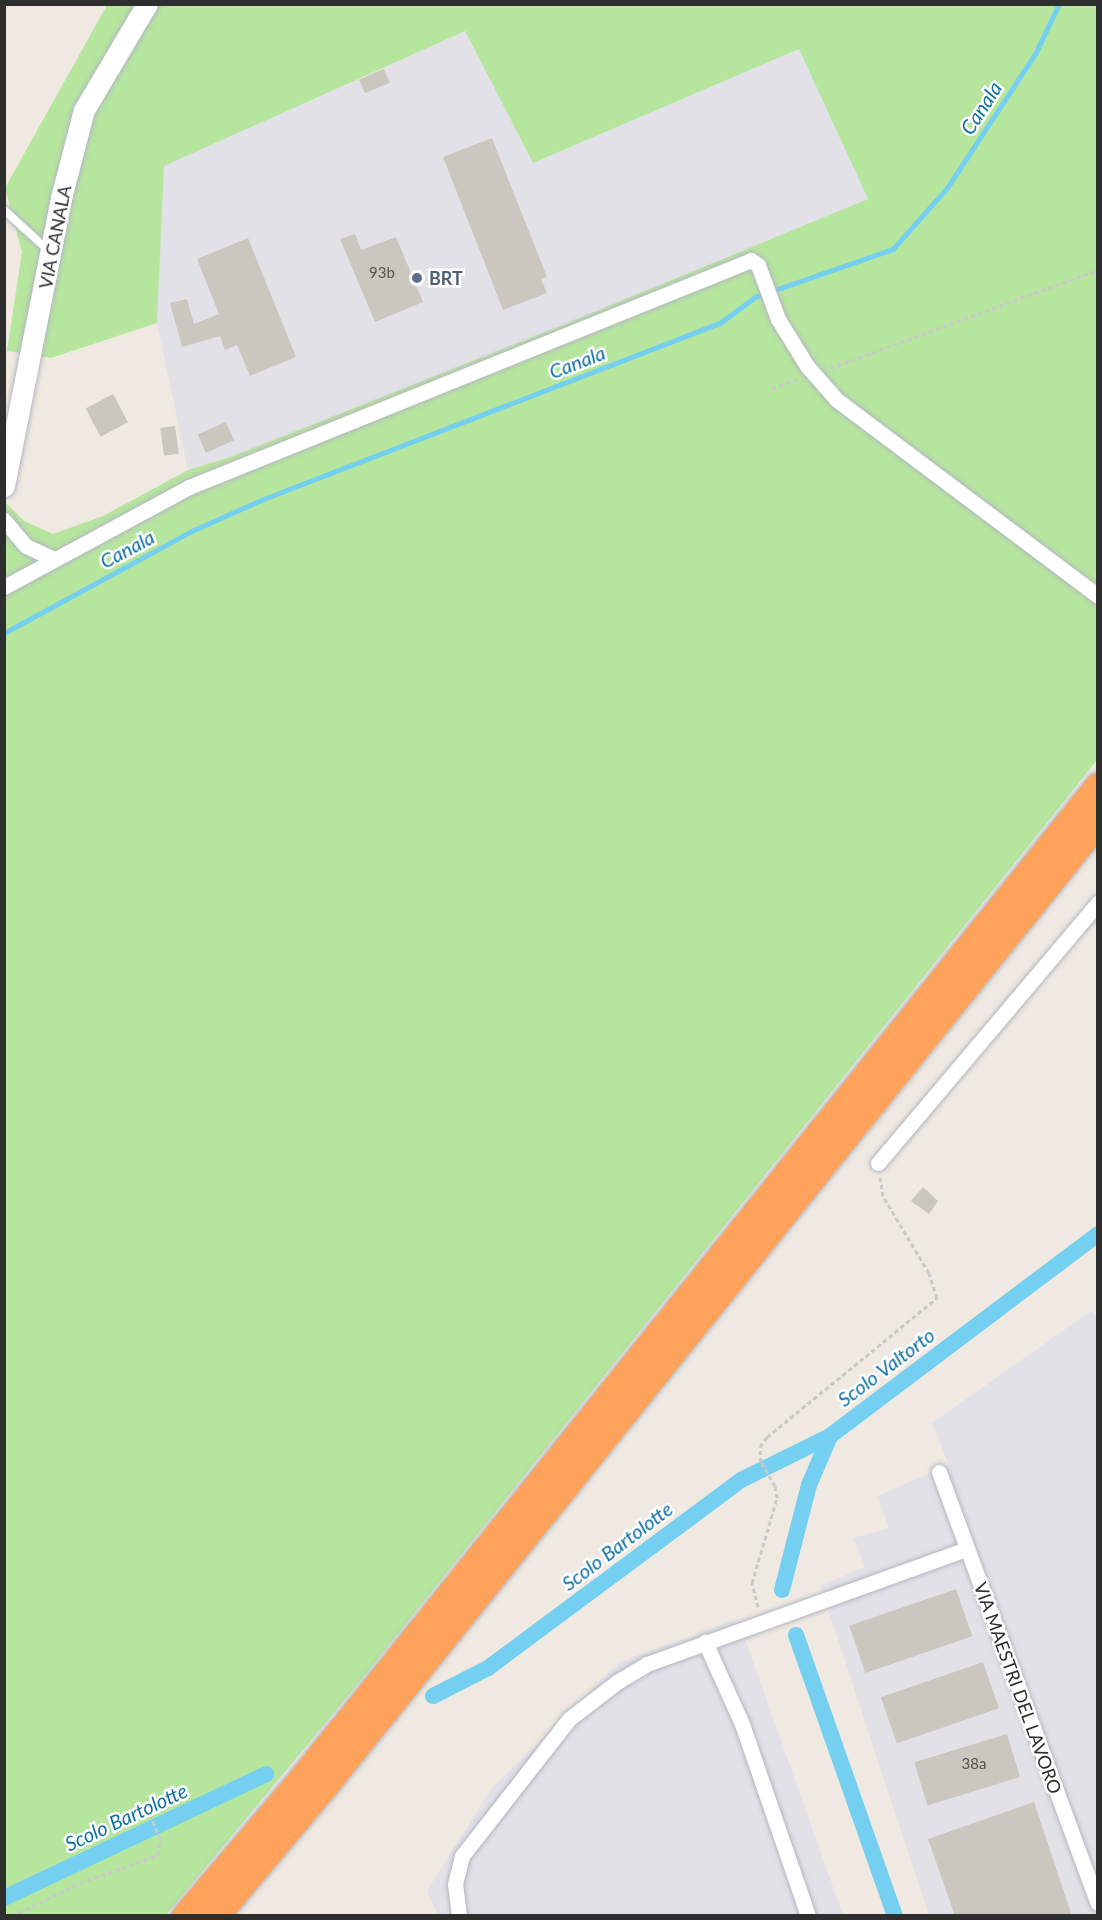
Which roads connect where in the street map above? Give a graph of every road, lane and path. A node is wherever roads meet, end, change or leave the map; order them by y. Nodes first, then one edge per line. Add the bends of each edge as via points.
1 (147, 4) edge
2 (4, 210) edge
3 (51, 253) junction
4 (1098, 270) edge
5 (814, 374) junction
6 (771, 388) dead end
7 (4, 486) edge
8 (4, 520) edge
9 (54, 560) junction
10 (4, 587) edge
11 (1098, 596) edge
12 (1098, 786) edge
13 (1098, 821) edge
14 (1098, 903) edge
15 (878, 1163) joint
16 (939, 1472) dead end
17 (966, 1550) junction
18 (762, 1622) junction
19 (705, 1642) junction
20 (147, 1806) dead end
21 (1098, 1903) edge
22 (12, 1916) edge
23 (185, 1916) edge
24 (215, 1916) edge
25 (459, 1916) edge
26 (808, 1916) edge

1 - 3 street, VIA CANALA via 84,110
2 - 3 lane
3 - 7 street, VIA CANALA
4 - 5 path
5 - 6 path
5 - 9 street via 778,320 758,265 751,260 189,487
5 - 11 street via 837,400
8 - 9 street via 26,546
9 - 10 street
12 - 23 highway via 304,1776
13 - 24 highway via 329,1780
14 - 15 street
15 - 18 path via 883,1196 929,1273 937,1298 766,1437 760,1447 761,1462 777,1498 752,1583
16 - 17 street, VIA MAESTRI DEL LAVORO
17 - 18 street
17 - 21 street, VIA MAESTRI DEL LAVORO
18 - 19 street
19 - 25 street via 647,1664 569,1719 462,1856 455,1884
19 - 26 street via 742,1724
20 - 22 path via 158,1836 158,1855 152,1860 80,1883

